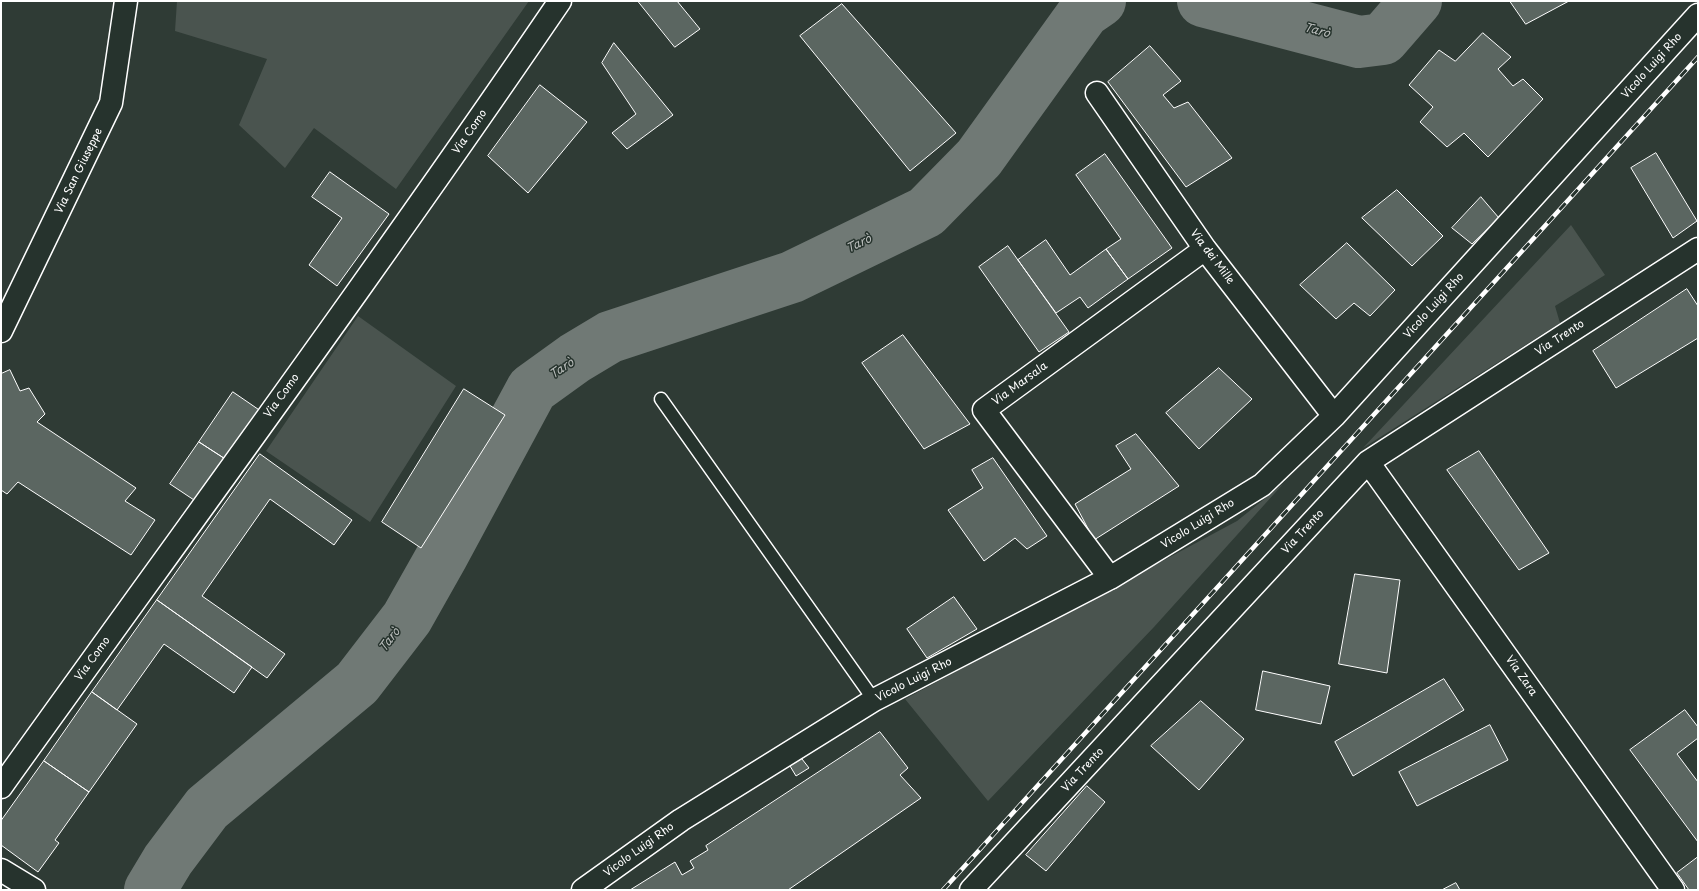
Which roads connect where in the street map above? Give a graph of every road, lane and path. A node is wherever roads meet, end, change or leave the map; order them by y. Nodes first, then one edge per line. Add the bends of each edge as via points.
1 (126, 1) edge
2 (560, 1) edge
3 (1698, 15) edge
4 (1097, 93) dead end
5 (1205, 249) junction
6 (1698, 249) edge
7 (1, 331) edge
8 (661, 399) dead end
9 (1334, 416) junction
10 (1368, 462) junction
11 (1110, 578) junction
12 (874, 700) junction
13 (1, 787) edge
14 (1, 870) edge
15 (34, 890) edge
16 (583, 890) edge
17 (971, 890) edge
18 (1673, 890) edge

1 - 7 street, Via San Giuseppe via 111,103
2 - 13 street, Via Como via 356,293
3 - 9 street, Vicolo Luigi Rho
4 - 5 street, Via dei Mille
5 - 9 street, Via dei Mille
5 - 11 street, Via Marsala via 984,410
6 - 10 street, Via Trento
8 - 12 lane
9 - 11 street, Vicolo Luigi Rho via 1262,485
10 - 17 street, Via Trento
10 - 18 street, Via Zara
11 - 12 street, Vicolo Luigi Rho
12 - 16 street, Vicolo Luigi Rho via 681,820
14 - 15 street

